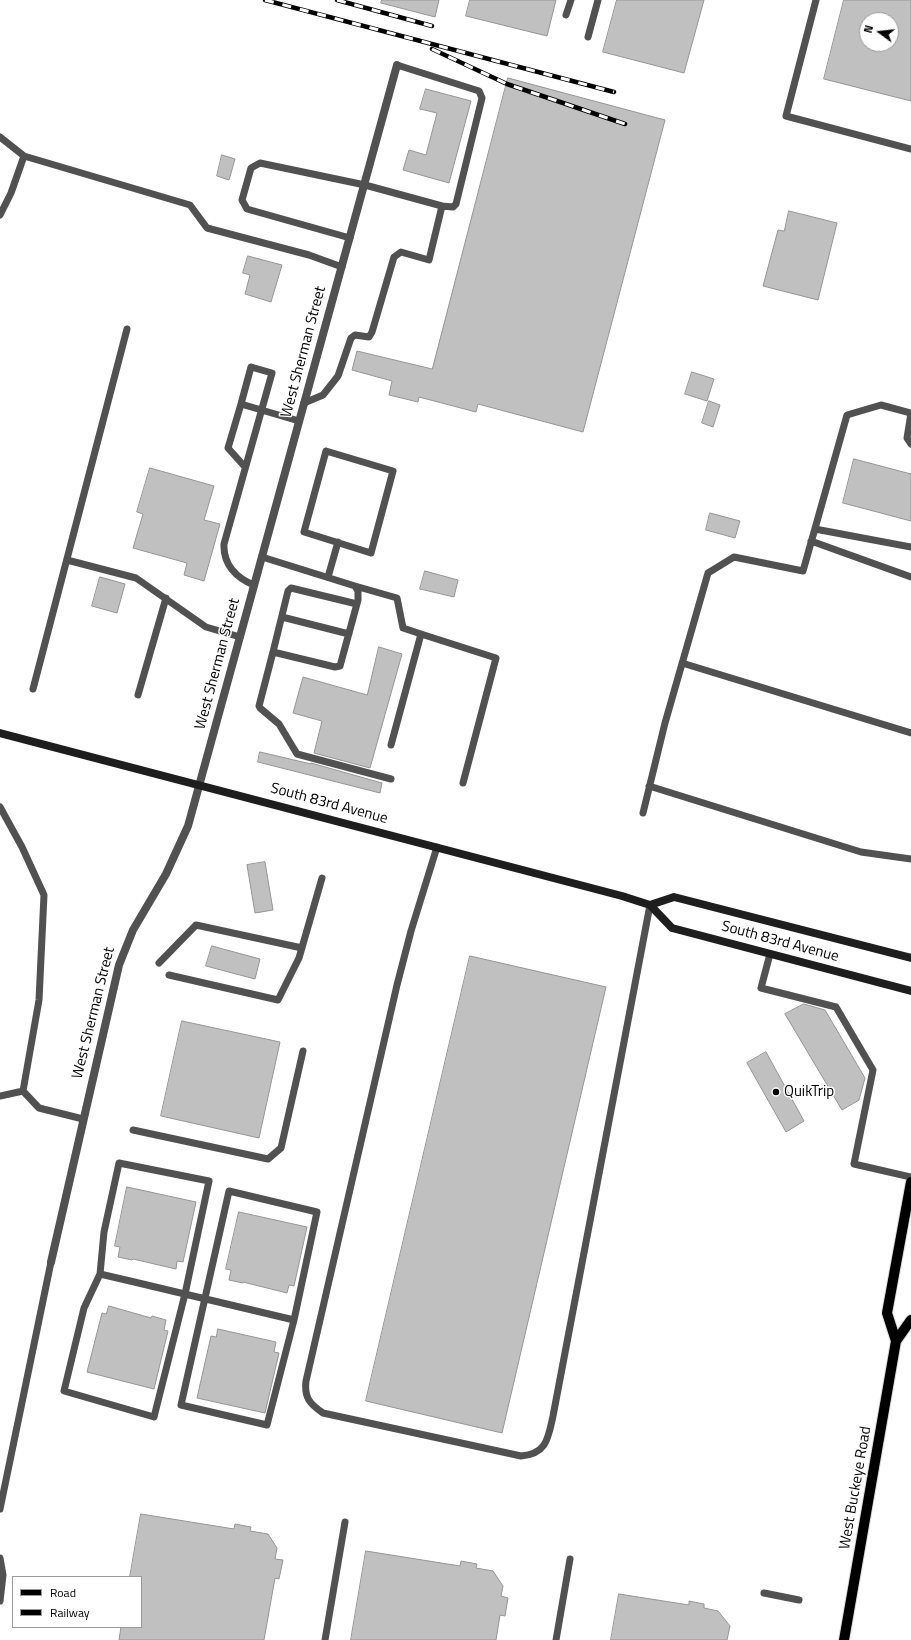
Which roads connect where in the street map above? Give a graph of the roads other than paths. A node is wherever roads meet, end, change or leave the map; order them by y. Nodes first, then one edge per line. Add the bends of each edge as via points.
1 (571, 0) edge
2 (598, 0) edge
3 (816, 0) edge
4 (566, 16) dead end
5 (588, 37) dead end
6 (397, 65) joint
7 (0, 137) edge
8 (911, 149) edge
9 (24, 156) junction
10 (364, 185) junction
11 (442, 206) junction
12 (0, 215) edge
13 (350, 238) junction
14 (342, 267) junction
15 (127, 329) dead end
16 (304, 403) junction
17 (241, 404) junction
18 (262, 410) junction
19 (299, 421) junction
20 (911, 444) edge
21 (245, 467) junction
22 (815, 529) junction
23 (811, 541) junction
24 (338, 542) junction
25 (911, 547) edge
26 (262, 557) junction
27 (68, 560) junction
28 (328, 576) junction
29 (911, 578) edge
30 (254, 585) junction
31 (355, 586) junction
32 (166, 598) junction
33 (357, 604) junction
34 (282, 617) junction
35 (349, 634) junction
36 (421, 634) junction
37 (240, 637) junction
38 (273, 652) junction
39 (682, 663) junction
40 (33, 689) dead end
41 (138, 695) dead end
42 (0, 732) edge
43 (911, 733) edge
44 (391, 745) dead end
45 (390, 779) dead end
46 (463, 783) dead end
47 (200, 785) junction
48 (649, 786) junction
49 (0, 807) edge
50 (643, 813) dead end
51 (437, 847) junction
52 (911, 859) edge
53 (322, 878) dead end
54 (650, 905) junction
55 (302, 948) junction
56 (770, 954) junction
57 (911, 958) edge
58 (159, 963) dead end
59 (169, 975) dead end
60 (911, 991) edge
61 (303, 1051) dead end
62 (23, 1091) junction
63 (0, 1096) edge
64 (83, 1119) junction
65 (133, 1130) dead end
66 (911, 1177) edge
67 (911, 1182) edge
68 (51, 1262) joint
69 (100, 1274) junction
70 (185, 1294) junction
71 (205, 1299) junction
72 (294, 1320) junction
73 (911, 1320) edge
74 (896, 1341) junction
75 (0, 1509) edge
76 (345, 1522) dead end
77 (0, 1558) edge
78 (570, 1559) dead end
79 (764, 1593) dead end
80 (799, 1600) dead end
81 (0, 1601) edge
82 (325, 1640) edge
83 (556, 1640) edge
84 (844, 1640) edge

1 - 4 lane
2 - 5 lane
3 - 8 lane via 786,116
6 - 10 street, West Sherman Street
6 - 11 lane via 479,91 482,98 456,204
7 - 9 lane
9 - 12 lane
9 - 14 lane via 190,206 207,228 309,255
10 - 11 lane
10 - 13 street, West Sherman Street
10 - 13 lane via 260,163 251,168 242,200 246,209
11 - 16 lane via 429,260 401,252 394,256 372,332 369,336 356,335 351,338 338,376 323,395
13 - 14 street, West Sherman Street
14 - 16 street, West Sherman Street
15 - 27 lane
16 - 19 street, West Sherman Street
17 - 18 lane
17 - 18 lane via 251,367 272,373
17 - 21 lane via 228,448
18 - 19 lane
18 - 21 lane
19 - 26 street, West Sherman Street
20 - 22 lane via 907,438 911,413 881,405 847,416
21 - 30 lane via 224,553 227,562 239,578
22 - 23 lane
22 - 25 lane
23 - 29 lane
23 - 39 lane via 803,570 734,557 708,573
24 - 24 lane via 371,553 393,471 326,452 304,532
24 - 28 lane
26 - 28 lane
26 - 30 street, West Sherman Street
27 - 32 lane via 136,578
27 - 40 lane
28 - 31 lane
30 - 37 street, West Sherman Street
31 - 33 lane via 358,591
31 - 36 lane via 397,598 403,628
32 - 37 lane via 206,627
32 - 41 lane
33 - 34 lane via 291,588
33 - 35 lane
34 - 35 lane
34 - 38 lane
35 - 38 lane via 338,667
36 - 44 lane
36 - 46 lane via 496,658
37 - 47 street, West Sherman Street
38 - 45 lane via 259,706 279,724 297,754
39 - 43 lane
39 - 48 lane
42 - 47 main road, South 83rd Avenue
47 - 51 main road, South 83rd Avenue
47 - 64 street, West Sherman Street via 178,849 125,946
48 - 50 lane
48 - 52 lane via 861,852
49 - 62 lane via 44,895 39,1000
51 - 54 main road, South 83rd Avenue
51 - 54 lane via 397,985 306,1381 310,1404 324,1413 521,1456 540,1452 546,1442 553,1416
53 - 55 lane
54 - 56 main road, South 83rd Avenue via 672,928
54 - 57 main road, South 83rd Avenue via 674,896
55 - 58 lane via 196,925
55 - 59 lane via 278,1000
56 - 60 main road, South 83rd Avenue
56 - 66 lane via 761,988 836,1007 873,1070 854,1164
61 - 65 lane via 281,1148 268,1159
62 - 63 lane
62 - 64 lane via 39,1108
64 - 68 street, West Sherman Street
67 - 74 main road, West Buckeye Road via 886,1313
68 - 75 lane
69 - 70 lane
69 - 70 lane via 104,1232 119,1163 208,1181
69 - 70 lane via 84,1308 64,1392 154,1417
70 - 71 lane
71 - 72 lane
71 - 72 lane via 182,1405 267,1424
71 - 72 lane via 229,1191 317,1212
73 - 74 main road, West Buckeye Road
74 - 84 main road, West Buckeye Road
76 - 82 lane
77 - 81 lane via 3,1575
78 - 83 lane
79 - 80 lane

